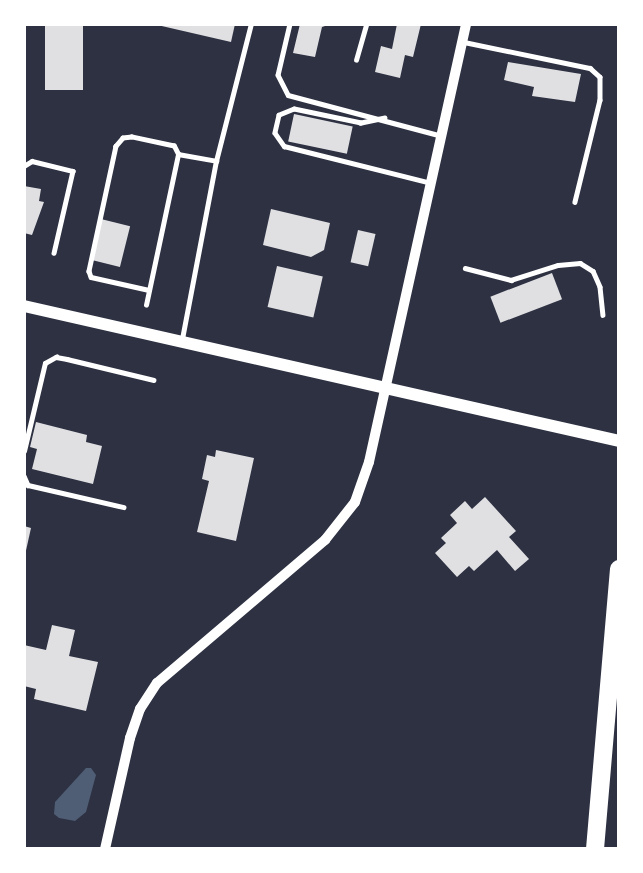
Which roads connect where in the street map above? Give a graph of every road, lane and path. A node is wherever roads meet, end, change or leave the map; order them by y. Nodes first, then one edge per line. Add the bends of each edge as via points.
1 (250, 24) edge
2 (290, 24) edge
3 (366, 24) edge
4 (466, 24) edge
5 (462, 42) junction
6 (356, 60) dead end
7 (385, 118) junction
8 (442, 136) junction
9 (178, 154) junction
10 (216, 161) junction
11 (24, 166) edge
12 (431, 183) junction
13 (575, 202) dead end
14 (54, 253) dead end
15 (465, 268) dead end
16 (149, 290) junction
17 (146, 305) dead end
18 (24, 306) edge
19 (603, 315) dead end
20 (182, 342) junction
21 (154, 380) dead end
22 (386, 388) junction
23 (619, 441) edge
24 (24, 451) edge
25 (24, 476) edge
26 (123, 507) dead end
27 (619, 569) edge
28 (105, 849) edge
29 (595, 849) edge

1 - 10 lane
2 - 7 lane via 278,75 288,95
3 - 6 lane
4 - 5 street
5 - 8 street
5 - 13 lane via 590,68 600,77 600,99
7 - 8 lane
7 - 12 lane via 361,123 294,109 279,115 275,133 284,146
8 - 12 street
9 - 10 lane
9 - 16 lane
9 - 16 lane via 174,146 132,137 123,138 116,146 89,271 91,277
10 - 20 lane
11 - 14 lane via 32,161 73,171
12 - 22 street
15 - 19 lane via 511,280 558,265 580,263 593,271 600,287
16 - 17 lane
18 - 20 main road
20 - 22 main road
21 - 24 lane via 56,357 45,363
22 - 23 main road
22 - 28 street via 364,479 350,513 326,540 166,672 147,697 130,738
25 - 26 lane via 28,485
27 - 29 highway

